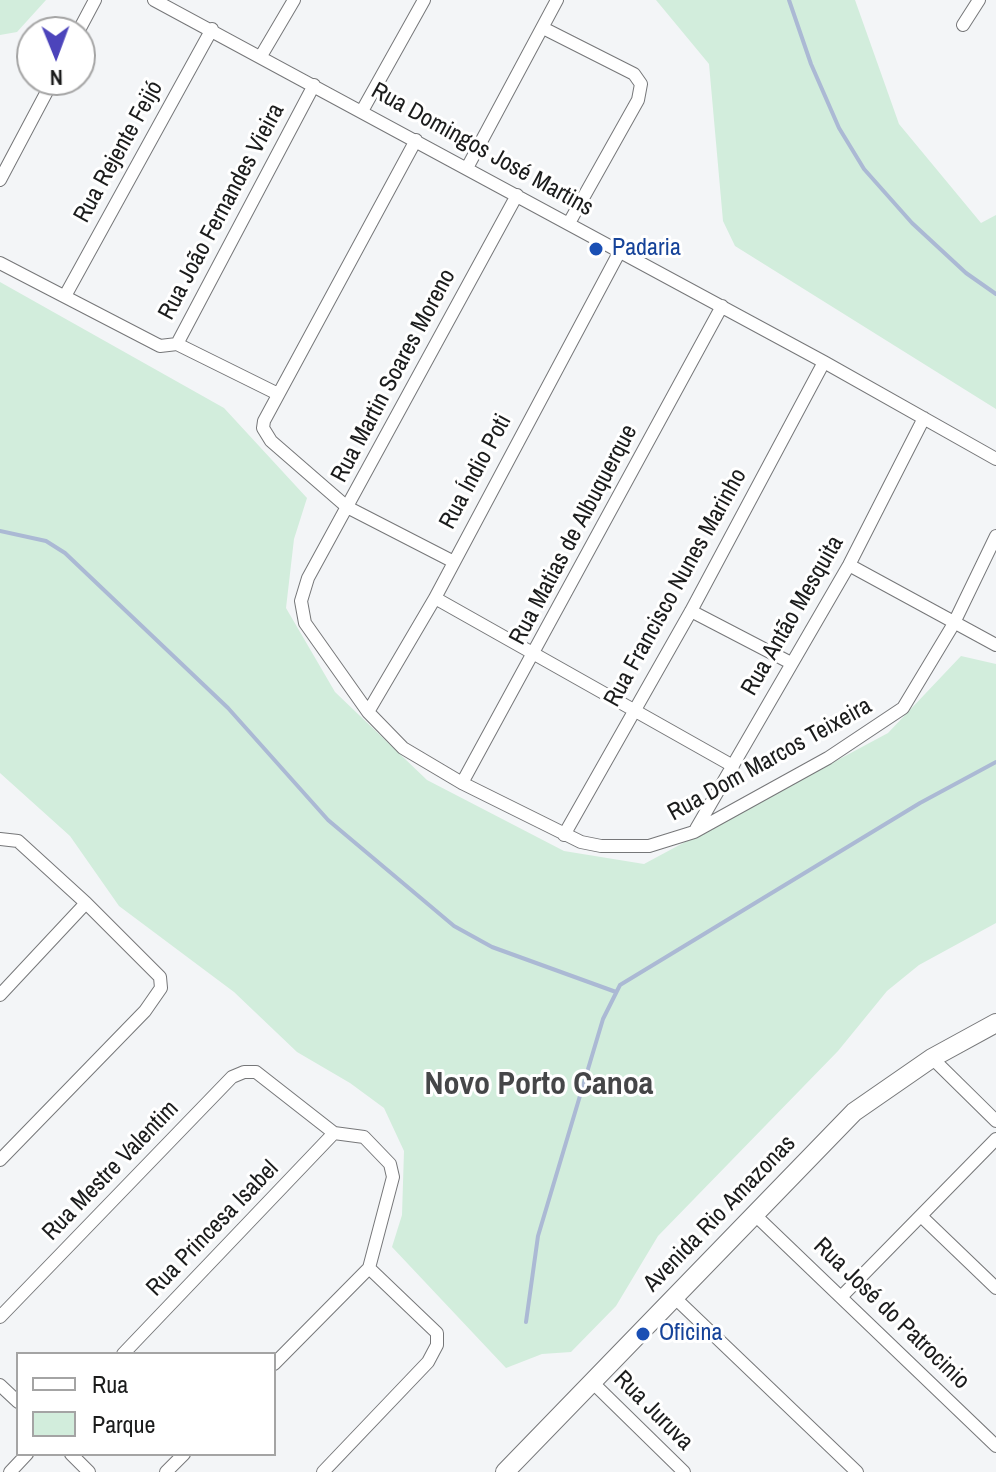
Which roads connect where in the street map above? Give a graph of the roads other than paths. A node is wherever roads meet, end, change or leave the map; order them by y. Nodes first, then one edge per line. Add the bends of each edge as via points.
1 (154, 0) edge
2 (294, 0) edge
3 (424, 0) edge
4 (557, 0) edge
5 (979, 0) edge
6 (963, 25) dead end
7 (543, 28) junction
8 (212, 29) junction
9 (261, 56) junction
10 (314, 85) junction
11 (45, 96) edge
12 (362, 111) junction
13 (416, 140) junction
14 (467, 168) junction
15 (0, 180) edge
16 (517, 195) junction
17 (569, 223) junction
18 (620, 251) junction
19 (0, 263) edge
20 (65, 296) junction
21 (722, 306) junction
22 (177, 344) junction
23 (824, 362) junction
24 (278, 394) junction
25 (924, 418) junction
26 (996, 459) edge
27 (347, 507) junction
28 (996, 536) edge
29 (454, 562) junction
30 (849, 565) junction
31 (308, 578) joint
32 (435, 598) junction
33 (691, 611) junction
34 (953, 625) junction
35 (996, 645) edge
36 (536, 654) junction
37 (791, 663) junction
38 (368, 712) junction
39 (633, 712) junction
40 (733, 766) junction
41 (462, 783) junction
42 (694, 832) junction
43 (564, 835) junction
44 (0, 839) edge
45 (86, 903) junction
46 (0, 995) edge
47 (996, 1023) edge
48 (932, 1058) junction
49 (996, 1121) edge
50 (334, 1133) junction
51 (996, 1139) edge
52 (0, 1160) edge
53 (754, 1214) junction
54 (921, 1216) junction
55 (369, 1268) junction
56 (996, 1288) edge
57 (842, 1296) junction
58 (674, 1297) junction
59 (0, 1317) edge
60 (125, 1352) edge
61 (276, 1362) edge
62 (592, 1382) junction
63 (0, 1385) edge
64 (16, 1400) edge
65 (996, 1446) edge
66 (25, 1456) edge
67 (73, 1456) edge
68 (182, 1456) edge
69 (512, 1470) edge
70 (10, 1472) edge
71 (89, 1472) edge
72 (166, 1472) edge
73 (323, 1472) edge
74 (684, 1472) edge
75 (857, 1472) edge

1 - 8 street, Rua Domingos José Martins
2 - 9 street
3 - 12 street
4 - 7 street
5 - 6 street
7 - 14 street
7 - 17 street via 634,74 641,84 638,100
8 - 9 street, Rua Domingos José Martins
8 - 20 street, Rua Rejente Feijó
9 - 10 street, Rua Domingos José Martins
10 - 12 street, Rua Domingos José Martins
10 - 22 street, Rua João Fernandes Vieira
11 - 15 street
12 - 13 street, Rua Domingos José Martins
13 - 14 street, Rua Domingos José Martins
13 - 24 street
14 - 16 street, Rua Domingos José Martins
16 - 17 street, Rua Domingos José Martins
16 - 27 street, Rua Martin Soares Moreno
17 - 18 street, Rua Domingos José Martins
18 - 21 street, Rua Domingos José Martins
18 - 29 street, Rua Índio Poti
19 - 20 street
20 - 22 street, Rua João Fernandes Vieira via 160,346
21 - 23 street, Rua Domingos José Martins
21 - 36 street, Rua Matias de Albuquerque
22 - 24 street
23 - 25 street, Rua Domingos José Martins
23 - 33 street, Rua Francisco Nunes Marinho
24 - 27 street via 263,428
25 - 26 street, Rua Domingos José Martins
25 - 30 street, Rua Antão Mesquita
27 - 29 street
27 - 31 street, Rua Martin Soares Moreno
28 - 34 street, Rua Dom Marcos Teixeira
29 - 32 street, Rua Índio Poti
30 - 34 street
30 - 37 street, Rua Antão Mesquita
31 - 38 street, Rua Dom Marcos Teixeira via 301,601 305,623
32 - 36 street
32 - 38 street, Rua Índio Poti
33 - 37 street
33 - 39 street, Rua Francisco Nunes Marinho
34 - 35 street
34 - 42 street, Rua Dom Marcos Teixeira via 913,695 879,727
36 - 39 street
36 - 41 street, Rua Matias de Albuquerque
37 - 40 street, Rua Antão Mesquita
38 - 41 street, Rua Dom Marcos Teixeira via 403,748
39 - 40 street
39 - 43 street, Rua Francisco Nunes Marinho
40 - 42 street, Rua Antão Mesquita
41 - 43 street, Rua Dom Marcos Teixeira
42 - 43 street, Rua Dom Marcos Teixeira via 626,848
44 - 45 street via 18,841
45 - 46 street
45 - 52 street via 160,977 161,988
47 - 48 street, Avenida Rio Amazonas
48 - 49 street
48 - 53 street, Avenida Rio Amazonas via 854,1112
50 - 55 street via 364,1137 393,1170
50 - 59 street, Rua Mestre Valentim via 260,1075 244,1072 232,1077
50 - 60 street, Rua Princesa Isabel
51 - 54 street
53 - 57 street, Rua José do Patrocinio
53 - 58 street, Avenida Rio Amazonas
54 - 56 street
54 - 57 street
55 - 61 street
55 - 73 street via 431,1325 438,1339 428,1362
57 - 65 street, Rua José do Patrocinio
58 - 62 street, Avenida Rio Amazonas
58 - 75 street
62 - 69 street, Avenida Rio Amazonas
62 - 74 street, Rua Juruva
63 - 64 street
66 - 70 street
67 - 71 street
68 - 72 street

